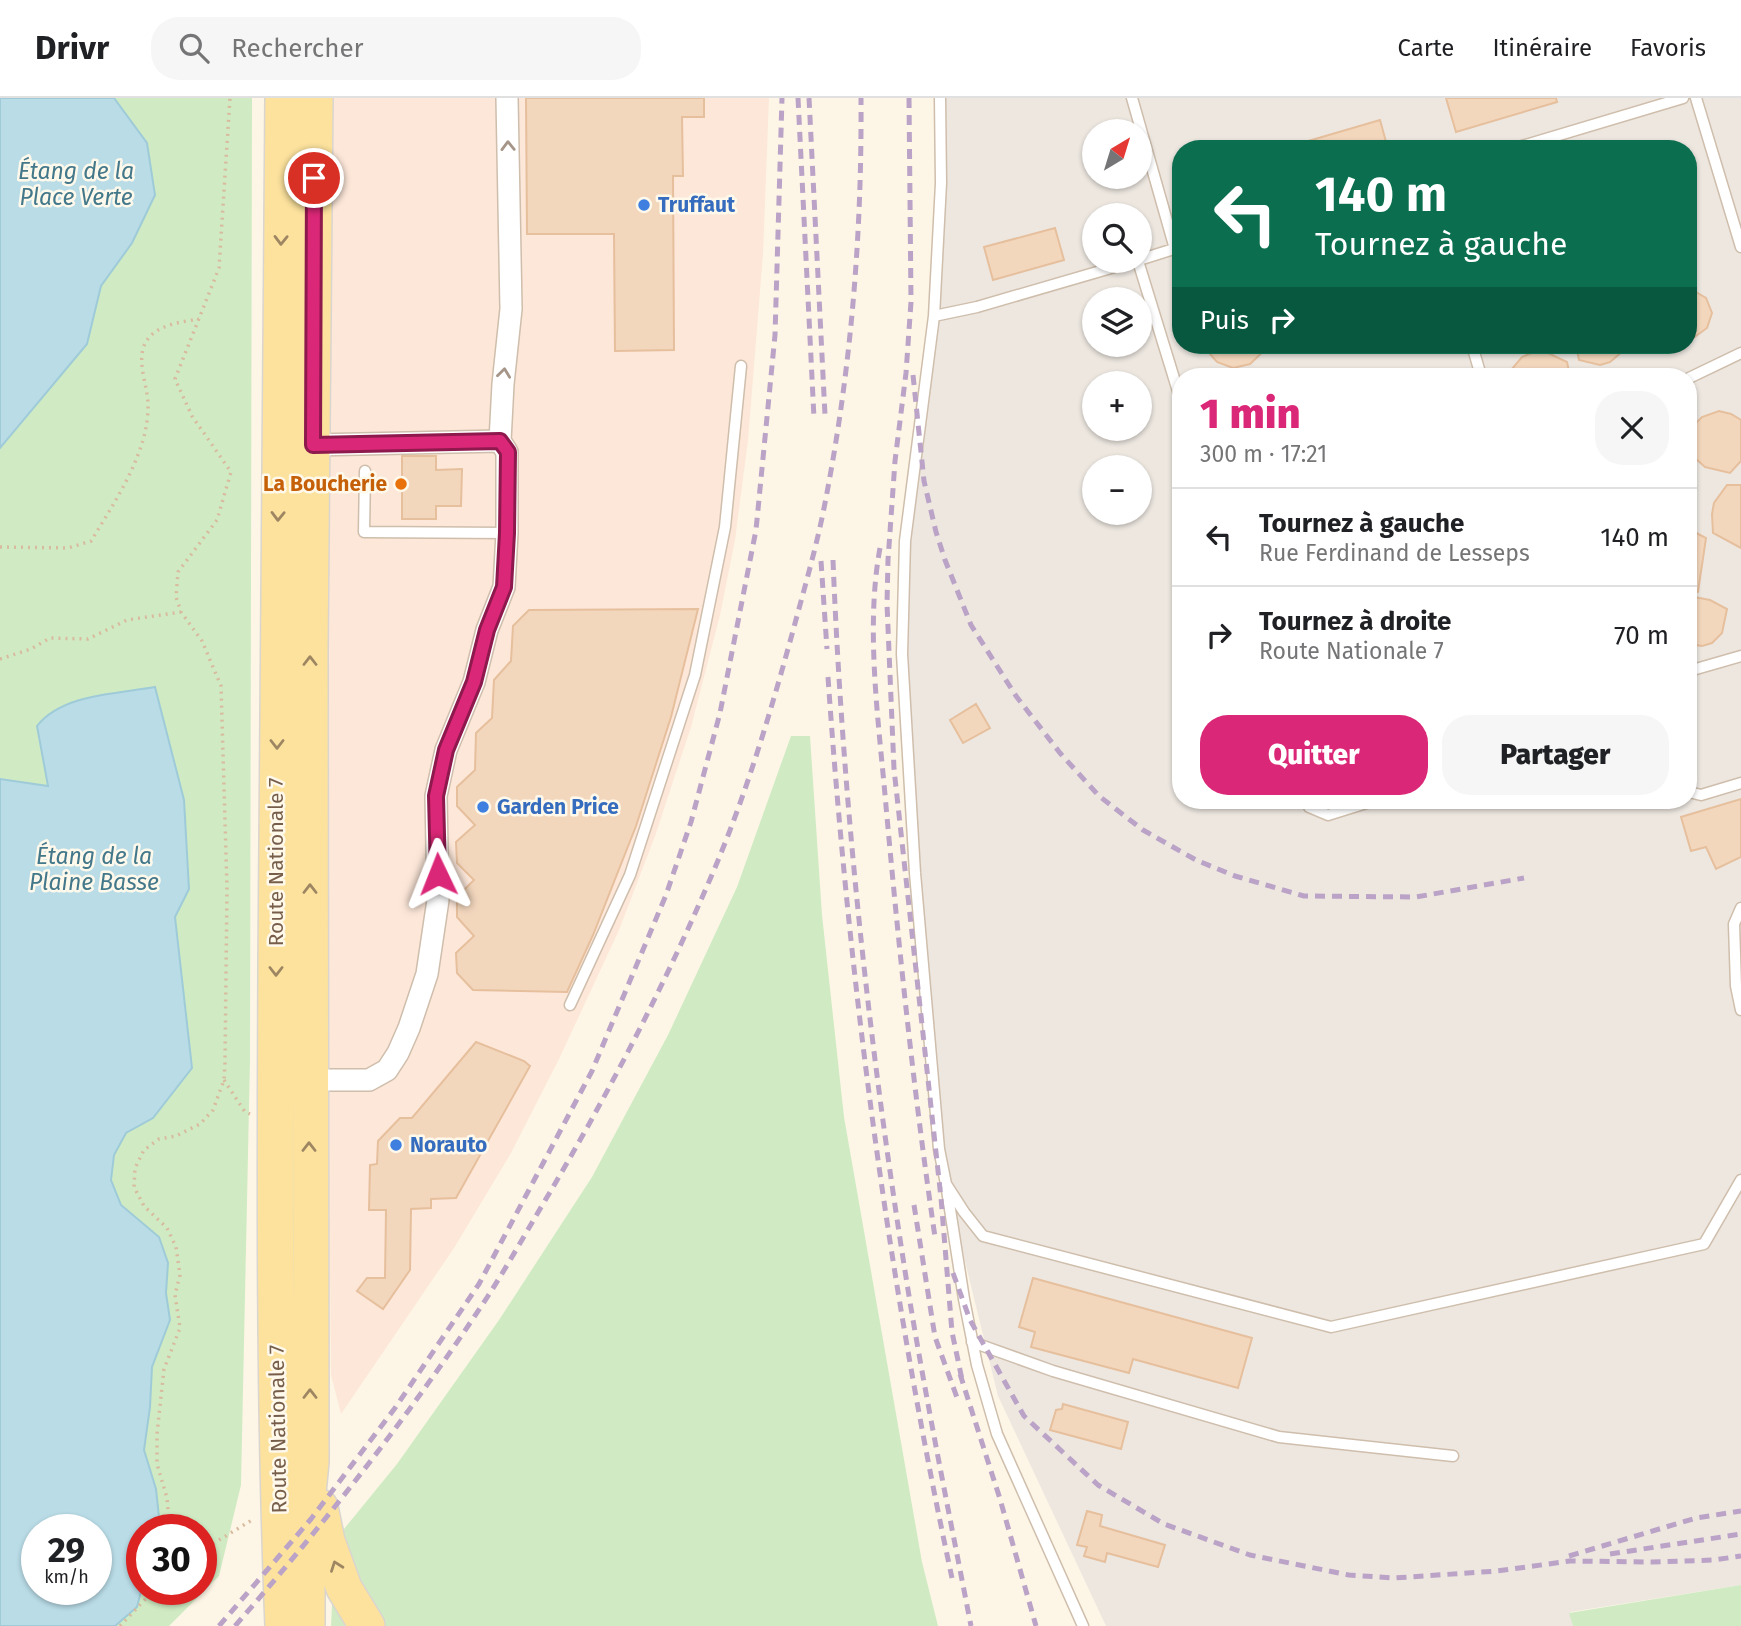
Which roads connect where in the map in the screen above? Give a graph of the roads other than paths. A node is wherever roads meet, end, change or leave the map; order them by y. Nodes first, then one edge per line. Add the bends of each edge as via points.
1 (283, 98) edge
2 (315, 98) edge
3 (507, 98) edge
4 (940, 98) edge
5 (1132, 98) edge
6 (1683, 98) edge
7 (1696, 98) edge
8 (1542, 140) edge
9 (1172, 228) edge
10 (1741, 247) edge
11 (1172, 250) edge
12 (1152, 256) edge
13 (1093, 273) edge
14 (1141, 273) edge
15 (934, 316) junction
16 (1741, 352) edge
17 (741, 366) dead end
18 (1172, 372) edge
19 (1697, 374) edge
20 (500, 441) junction
21 (313, 445) junction
22 (365, 471) dead end
23 (507, 533) junction
24 (1741, 656) edge
25 (1697, 669) edge
26 (1741, 783) edge
27 (1697, 794) edge
28 (1312, 809) edge
29 (1349, 809) edge
30 (1741, 908) edge
31 (570, 1005) dead end
32 (1741, 1010) edge
33 (309, 1080) junction
34 (1741, 1180) edge
35 (946, 1184) junction
36 (972, 1342) junction
37 (1453, 1457) dead end
38 (311, 1462) junction
39 (284, 1502) junction
40 (264, 1626) edge
41 (283, 1626) edge
42 (307, 1626) edge
43 (367, 1626) edge
44 (1083, 1626) edge

1 -> 39 main road, Route Nationale 7 via 277,688
2 - 21 main road, Route Nationale 7
20 -> 3 street via 512,309
4 - 15 lane
5 - 9 lane
6 - 8 lane
7 - 10 lane
11 - 12 lane
13 - 15 lane
14 - 18 lane
15 - 35 lane via 905,541 902,654 915,873
16 - 19 lane
17 - 31 lane via 725,527 695,675 630,875
20 - 21 street
20 - 23 street via 508,452
33 -> 21 main road, Route Nationale 7
22 - 23 lane via 364,532
23 - 33 street via 504,587 474,682 446,750 436,796 438,900 427,974 409,1028 387,1070 369,1080
24 - 25 lane
26 - 27 lane
28 - 29 lane via 1328,816
30 - 32 lane via 1734,924
38 -> 33 main road, Route Nationale 7
34 - 35 lane via 1704,1244 1331,1327 983,1236
35 - 36 lane
36 - 37 lane via 1052,1371 1279,1437
36 - 44 lane via 997,1434
38 - 39 main road, Route Nationale 7
43 -> 38 main road via 344,1588 327,1541
39 - 40 main road via 268,1567
39 - 41 main road, Route Nationale 7
39 - 42 main road

